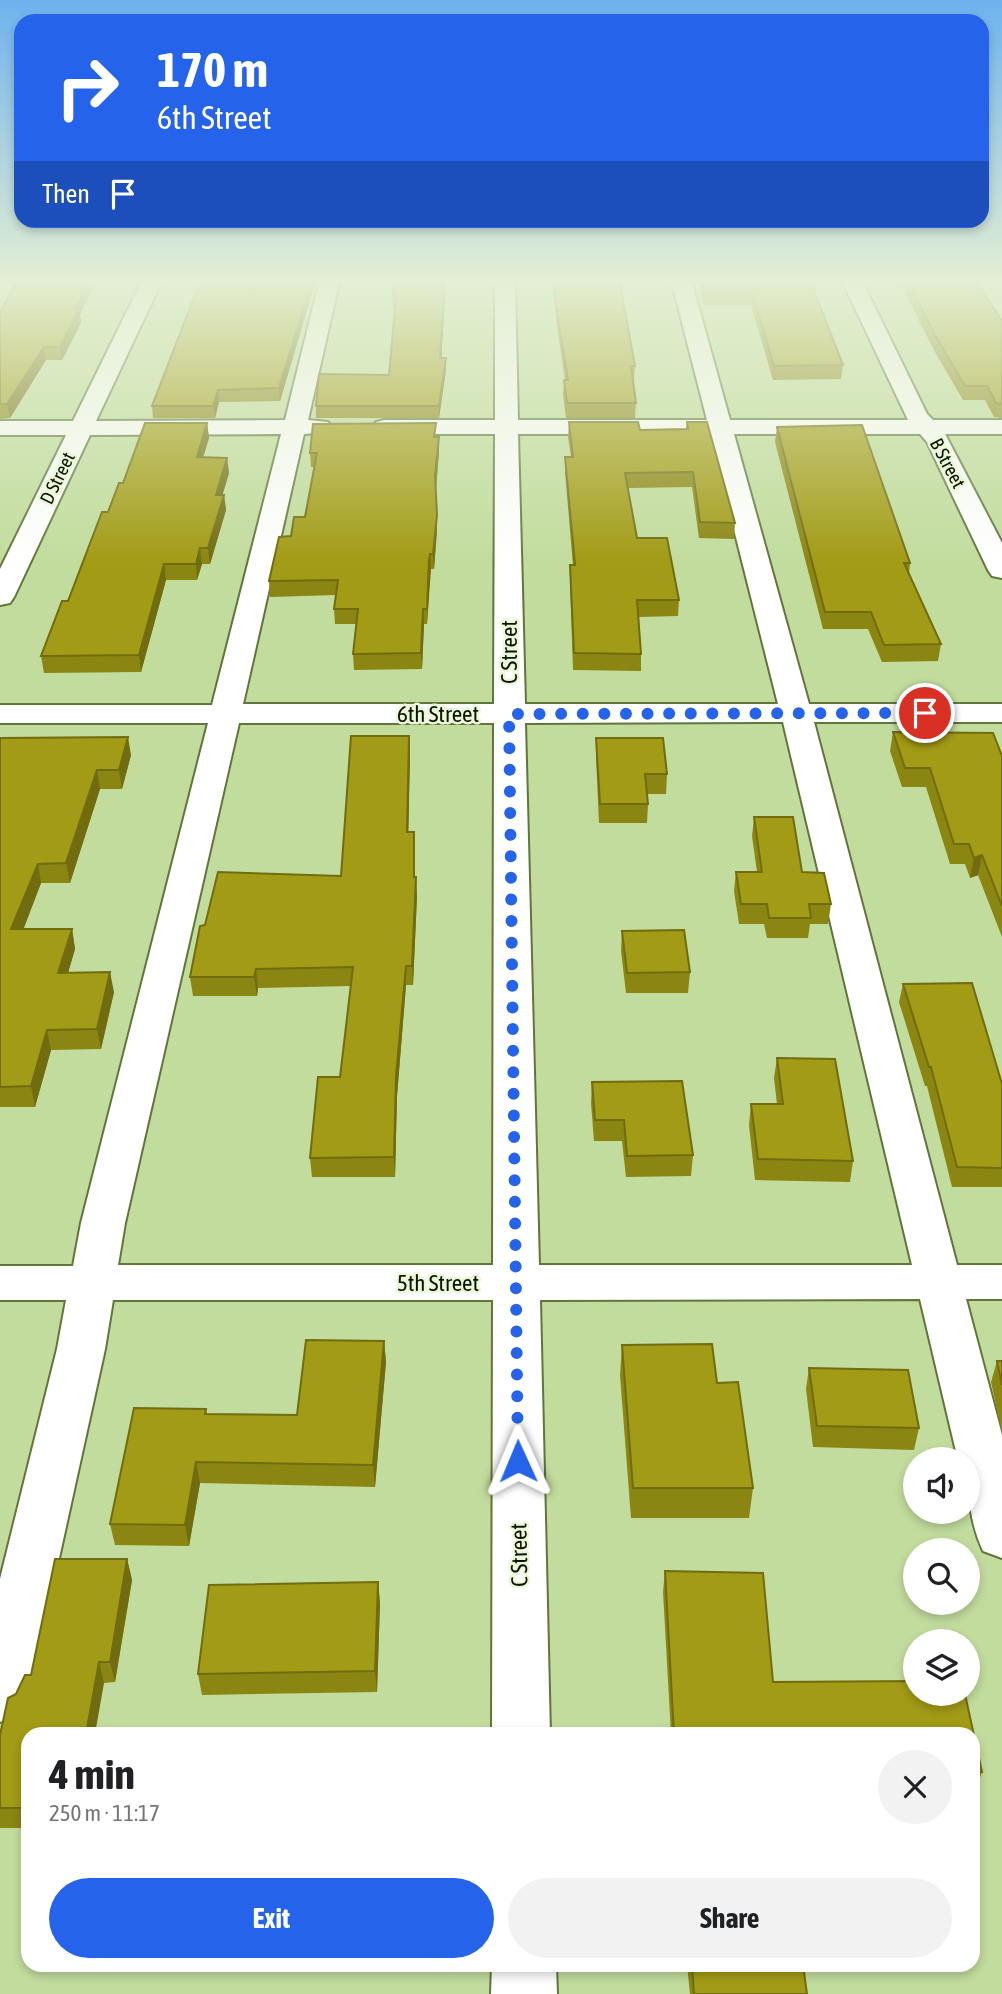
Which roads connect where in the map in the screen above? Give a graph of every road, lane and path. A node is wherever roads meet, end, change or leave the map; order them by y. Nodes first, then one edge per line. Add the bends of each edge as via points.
1 (106, 376) edge
2 (308, 376) edge
3 (506, 376) edge
4 (705, 376) edge
5 (898, 376) edge
6 (362, 427) edge
7 (506, 427) junction
8 (719, 427) junction
9 (927, 427) junction
10 (1002, 427) edge
11 (0, 428) edge
12 (81, 428) junction
13 (296, 428) junction
14 (336, 428) edge
15 (1002, 570) edge
16 (0, 597) edge
17 (1002, 713) edge
18 (225, 714) junction
19 (509, 714) junction
20 (795, 714) junction
21 (0, 715) edge
22 (516, 1282) junction
23 (937, 1282) junction
24 (1002, 1282) edge
25 (0, 1283) edge
26 (92, 1283) junction
27 (1002, 1535) edge
28 (0, 1695) edge
29 (521, 1727) edge
30 (524, 1972) edge
31 (524, 1994) edge

1 - 12 street, D Street
2 - 13 street
3 - 7 street, C Street
4 - 8 street
5 - 9 street, B Street
6 - 7 street
7 - 8 street
7 - 19 street, C Street
8 - 9 street
8 - 20 street
9 - 10 street
9 - 15 street, B Street via 938,440
11 - 12 street
12 - 13 street
12 - 16 street, D Street
13 - 14 street
13 - 18 street
17 - 20 street, 6th Street
18 - 19 street, 6th Street
18 - 21 street, 6th Street
18 - 26 street
19 - 20 street, 6th Street
19 - 22 street, C Street
20 - 23 street
22 - 23 street, 5th Street
22 - 26 street, 5th Street
22 - 29 street, C Street
23 - 24 street, 5th Street
23 - 27 street
25 - 26 street, 5th Street
26 - 28 street via 81,1349
30 - 31 street

